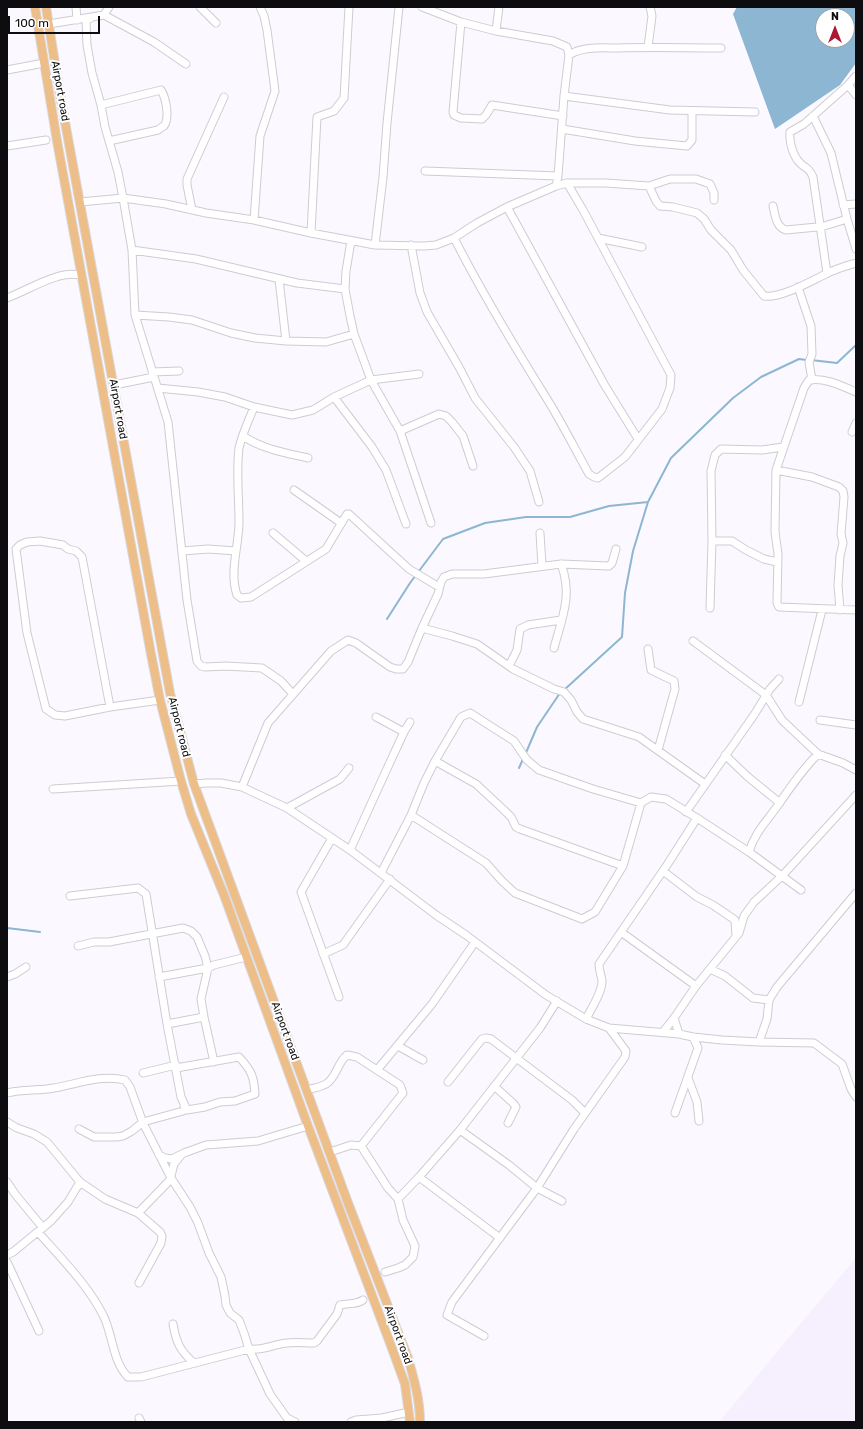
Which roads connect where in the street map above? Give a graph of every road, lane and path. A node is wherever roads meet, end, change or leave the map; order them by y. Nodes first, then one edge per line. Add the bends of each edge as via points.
1 (35, 7) edge
2 (46, 7) edge
3 (76, 7) edge
4 (109, 7) edge
5 (200, 7) edge
6 (260, 7) edge
7 (349, 7) edge
8 (399, 7) edge
9 (422, 7) edge
10 (499, 7) edge
11 (650, 7) edge
12 (104, 15) junction
13 (91, 18) junction
14 (77, 20) junction
15 (461, 22) junction
16 (216, 23) dead end
17 (49, 24) junction
18 (496, 31) junction
19 (648, 47) junction
20 (721, 48) dead end
21 (569, 55) junction
22 (44, 63) junction
23 (186, 64) dead end
24 (7, 70) edge
25 (856, 76) edge
26 (848, 85) junction
27 (564, 96) junction
28 (856, 96) edge
29 (224, 97) dead end
30 (101, 105) junction
31 (692, 111) junction
32 (755, 112) dead end
33 (64, 115) junction
34 (563, 116) junction
35 (813, 116) junction
36 (53, 117) junction
37 (562, 129) junction
38 (46, 140) dead end
39 (109, 141) junction
40 (7, 146) edge
41 (425, 172) dead end
42 (558, 176) junction
43 (567, 184) junction
44 (556, 186) junction
45 (649, 186) junction
46 (123, 198) junction
47 (714, 200) dead end
48 (80, 202) junction
49 (856, 204) edge
50 (773, 206) dead end
51 (843, 206) junction
52 (508, 207) junction
53 (192, 210) junction
54 (847, 219) junction
55 (254, 220) junction
56 (821, 228) junction
57 (311, 233) junction
58 (454, 238) junction
59 (598, 238) junction
60 (351, 241) junction
61 (375, 245) junction
62 (411, 245) junction
63 (642, 247) dead end
64 (856, 249) edge
65 (132, 250) junction
66 (856, 263) edge
67 (828, 273) junction
68 (82, 276) junction
69 (280, 279) junction
70 (798, 287) junction
71 (345, 289) junction
72 (7, 298) edge
73 (135, 315) junction
74 (354, 334) junction
75 (286, 341) junction
76 (178, 371) dead end
77 (153, 374) junction
78 (419, 374) dead end
79 (371, 380) junction
80 (812, 380) junction
81 (114, 385) junction
82 (158, 388) junction
83 (856, 392) edge
84 (334, 397) junction
85 (254, 407) junction
86 (856, 423) edge
87 (400, 431) junction
88 (852, 432) dead end
89 (243, 436) junction
90 (638, 439) junction
91 (783, 447) junction
92 (308, 458) dead end
93 (473, 466) dead end
94 (776, 470) junction
95 (294, 490) dead end
96 (539, 502) dead end
97 (137, 518) junction
98 (127, 520) junction
99 (341, 523) junction
100 (431, 523) dead end
101 (406, 524) dead end
102 (273, 533) dead end
103 (540, 533) dead end
104 (712, 541) junction
105 (616, 549) dead end
106 (182, 551) junction
107 (236, 551) junction
108 (306, 561) junction
109 (777, 562) junction
110 (561, 564) junction
111 (542, 566) junction
112 (439, 587) junction
113 (710, 608) dead end
114 (822, 610) junction
115 (840, 610) junction
116 (856, 610) edge
117 (561, 620) junction
118 (422, 628) junction
119 (693, 641) dead end
120 (554, 648) dead end
121 (648, 649) dead end
122 (509, 666) junction
123 (779, 679) dead end
124 (292, 693) junction
125 (766, 695) junction
126 (160, 700) junction
127 (798, 702) dead end
128 (110, 707) junction
129 (376, 717) dead end
130 (820, 720) dead end
131 (410, 722) dead end
132 (856, 725) edge
133 (404, 732) junction
134 (658, 750) junction
135 (818, 754) junction
136 (725, 755) junction
137 (435, 761) junction
138 (349, 768) dead end
139 (856, 770) edge
140 (181, 781) junction
141 (194, 784) junction
142 (704, 784) junction
143 (242, 787) junction
144 (54, 789) dead end
145 (856, 795) edge
146 (641, 803) junction
147 (780, 803) junction
148 (287, 808) junction
149 (686, 812) junction
150 (411, 815) junction
151 (697, 818) junction
152 (332, 838) junction
153 (350, 850) junction
154 (750, 852) junction
155 (623, 866) junction
156 (663, 871) junction
157 (381, 873) junction
158 (783, 875) junction
159 (390, 879) junction
160 (801, 890) dead end
161 (234, 892) junction
162 (856, 893) edge
163 (224, 895) junction
164 (70, 896) dead end
165 (622, 932) junction
166 (152, 933) junction
167 (736, 937) junction
168 (474, 942) junction
169 (78, 946) dead end
170 (323, 954) junction
171 (246, 958) junction
172 (26, 967) dead end
173 (208, 968) junction
174 (710, 969) junction
175 (7, 977) edge
176 (160, 977) junction
177 (696, 986) junction
178 (339, 997) dead end
179 (769, 1000) junction
180 (557, 1001) junction
181 (204, 1017) junction
182 (674, 1018) junction
183 (586, 1019) junction
184 (167, 1024) junction
185 (609, 1028) junction
186 (663, 1032) junction
187 (679, 1034) junction
188 (693, 1037) junction
189 (759, 1042) junction
190 (398, 1046) junction
191 (517, 1059) junction
192 (423, 1060) dead end
193 (214, 1062) junction
194 (176, 1067) junction
195 (377, 1070) junction
196 (144, 1073) dead end
197 (688, 1078) junction
198 (448, 1082) dead end
199 (494, 1086) junction
200 (307, 1090) junction
201 (7, 1093) edge
202 (856, 1097) edge
203 (184, 1106) junction
204 (675, 1113) dead end
205 (585, 1114) junction
206 (699, 1121) dead end
207 (7, 1122) edge
208 (143, 1122) junction
209 (508, 1123) dead end
210 (308, 1126) junction
211 (79, 1129) dead end
212 (460, 1130) junction
213 (361, 1146) junction
214 (330, 1152) junction
215 (184, 1153) junction
216 (159, 1155) junction
217 (419, 1177) junction
218 (170, 1178) junction
219 (7, 1182) edge
220 (80, 1182) junction
221 (342, 1185) junction
222 (331, 1188) junction
223 (537, 1188) junction
224 (398, 1199) junction
225 (562, 1201) dead end
226 (138, 1213) junction
227 (40, 1230) junction
228 (500, 1238) junction
229 (7, 1255) edge
230 (7, 1262) edge
231 (385, 1272) dead end
232 (139, 1283) dead end
233 (363, 1300) dead end
234 (173, 1324) dead end
235 (39, 1331) dead end
236 (484, 1336) dead end
237 (249, 1349) junction
238 (194, 1363) junction
239 (409, 1412) junction
240 (287, 1418) junction
241 (279, 1422) edge
242 (295, 1422) edge
243 (351, 1422) edge
244 (410, 1422) edge
245 (420, 1422) edge

1 - 22 main road, Airport road
2 - 17 main road, Airport road
3 - 14 street
4 - 12 street
5 - 16 street
6 - 55 street via 267,30 275,91 260,136
7 - 57 street via 344,98 334,111 317,117
8 - 61 street via 386,123 384,177
9 - 15 street
10 - 18 street
11 - 19 street via 652,16
12 - 13 street
12 - 23 street via 154,42
13 - 14 street
13 - 30 street via 86,22 87,45
14 - 17 street
15 - 18 street
15 - 34 street via 454,115 482,119 492,105
17 - 33 main road, Airport road
18 - 21 street via 553,41 567,47
19 - 20 street
19 - 21 street via 585,49
21 - 27 street
22 - 24 street
22 - 36 main road, Airport road
25 - 26 street
26 - 28 street
26 - 35 street
27 - 31 street
27 - 34 street
29 - 53 street via 187,179 186,186
30 - 39 street
30 - 39 street via 161,90 164,95 167,117 164,125 158,130
31 - 32 street
31 - 37 street via 692,140 687,146 635,141
33 - 36 main road
33 - 48 main road, Airport road
34 - 37 street
35 - 51 street via 831,153
35 - 56 street via 790,132 790,138 794,154 800,163 809,169 813,177
36 - 68 main road, Airport road
37 - 42 street
38 - 40 street
39 - 46 street
41 - 42 street
42 - 44 street
43 - 44 street
43 - 45 street
43 - 59 street
44 - 52 street
45 - 47 street via 670,179 696,179 710,184
45 - 70 street via 660,206 697,213 704,219 731,250 764,296
46 - 48 street
46 - 53 street
46 - 65 street
48 - 81 main road, Airport road
49 - 51 street
50 - 56 street via 778,223 783,229
51 - 54 street
52 - 58 street
52 - 90 street via 600,378
53 - 55 street
54 - 56 street
54 - 64 street
55 - 57 street
56 - 67 street
57 - 60 street
58 - 62 street via 436,245
58 - 90 street via 479,286 589,474 598,478 625,457
59 - 63 street
59 - 90 street via 671,375 670,388 662,409
60 - 61 street
60 - 71 street
61 - 62 street
62 - 96 street via 420,293 427,312 475,398 530,471
65 - 69 street via 196,259
65 - 73 street
66 - 67 street
67 - 70 street
68 - 72 street via 67,274
68 - 98 main road, Airport road
69 - 71 street
69 - 75 street
70 - 80 street via 811,326 812,354 809,362
71 - 74 street
73 - 75 street via 192,320 231,333
73 - 77 street
74 - 75 street via 326,342
74 - 79 street
76 - 77 street
77 - 81 street
77 - 82 street
78 - 79 street
79 - 84 street
79 - 87 street
80 - 83 street via 831,382
80 - 91 street via 809,380 804,388
81 - 97 main road, Airport road
82 - 85 street via 225,397
82 - 106 street via 168,422
84 - 85 street via 312,410 292,415
84 - 101 street via 376,452 386,470
85 - 89 street
86 - 88 street
87 - 93 street via 439,414 446,416 463,436
87 - 100 street
89 - 92 street via 276,451
89 - 107 street via 239,455 239,523
91 - 94 street
91 - 104 street via 762,450 721,449 715,455 711,471
94 - 109 street via 774,532
94 - 115 street via 812,477 843,491 843,543 838,585
95 - 99 street
97 - 98 main road
97 - 141 main road, Airport road via 170,693
98 - 126 main road, Airport road
99 - 108 street via 326,549
99 - 112 street via 349,514 409,569
102 - 108 street
103 - 111 street
104 - 109 street via 732,541 746,550
104 - 113 street
105 - 110 street via 609,566
106 - 107 street
106 - 124 street via 187,600 199,664 205,667 262,668 281,681
107 - 108 street via 234,586 241,598 251,597
109 - 114 street via 778,606
110 - 111 street
110 - 117 street via 566,575 567,590
111 - 112 street via 484,574 452,574 444,577
112 - 118 street
114 - 115 street
114 - 127 street
115 - 116 street
117 - 120 street
117 - 122 street via 528,625 520,629 517,650
118 - 122 street via 477,644
118 - 124 street via 408,662 402,669 390,667 348,640 331,651
119 - 125 street
121 - 134 street via 651,670 674,681 675,688
122 - 134 street via 564,692 583,719 639,737
123 - 125 street
124 - 143 street via 268,723
125 - 135 street via 782,720
125 - 136 street
126 - 128 street
126 - 140 main road, Airport road
128 - 128 street via 65,716 55,715 46,709 27,633 16,549 20,545 27,542 63,545 76,551 82,558
129 - 133 street
130 - 132 street
131 - 133 street
133 - 153 street
134 - 142 street
135 - 139 street
135 - 147 street
136 - 142 street
136 - 147 street
137 - 146 street via 461,717 470,713 514,741 527,760 539,770
137 - 150 street
137 - 155 street via 476,784 520,829
138 - 148 street via 340,779
140 - 144 street
140 - 163 main road, Airport road via 191,814
141 - 143 street via 221,783
141 - 161 main road, Airport road
142 - 149 street
143 - 148 street
145 - 158 street
146 - 149 street via 651,798 666,799
146 - 155 street
147 - 154 street via 758,832
148 - 152 street
149 - 151 street
150 - 155 street via 486,863 515,893 582,919 594,912
150 - 157 street
151 - 154 street
151 - 156 street
152 - 153 street
152 - 170 street via 301,892
153 - 157 street
154 - 158 street
156 - 165 street
156 - 167 street via 697,897 735,920
157 - 159 street
158 - 160 street
158 - 167 street via 754,902 744,916
159 - 168 street
159 - 170 street via 343,945
161 - 163 main road
161 - 200 main road, Airport road
162 - 179 street
163 - 171 main road, Airport road
164 - 166 street via 138,888 146,894
165 - 177 street
165 - 183 street via 599,964 601,988
166 - 169 street
166 - 173 street via 183,928 192,931 197,937
166 - 176 street
167 - 174 street
168 - 180 street
168 - 190 street via 432,1004
170 - 178 street
171 - 173 street
171 - 210 main road, Airport road
172 - 175 street
173 - 176 street
173 - 181 street via 201,1000
174 - 177 street
174 - 179 street via 725,976 753,998
176 - 184 street
177 - 182 street
179 - 189 street via 767,1019
180 - 183 street
180 - 191 street
181 - 184 street
181 - 193 street
182 - 186 street
182 - 187 street
183 - 185 street
184 - 194 street
185 - 186 street
185 - 205 street via 626,1054
186 - 187 street
187 - 188 street
188 - 189 street
188 - 197 street via 698,1048
189 - 202 street via 814,1043 842,1064
190 - 192 street
190 - 195 street
191 - 198 street via 490,1039 482,1039
191 - 199 street
191 - 205 street via 572,1100
193 - 194 street
193 - 203 street via 239,1057 249,1068 255,1094 205,1107 187,1110
194 - 196 street
194 - 203 street
195 - 200 street via 357,1057 347,1055 326,1084
195 - 213 street via 400,1085 402,1093
197 - 204 street
197 - 206 street via 697,1102
199 - 209 street via 516,1107
199 - 212 street
200 - 214 main road, Airport road
201 - 208 street via 17,1090 53,1089 94,1080 118,1078 125,1080 130,1087
203 - 208 street via 183,1111
205 - 223 street
207 - 220 street via 47,1142
208 - 211 street via 128,1133 116,1137 94,1137
208 - 216 street
210 - 215 street via 258,1141 206,1145
210 - 222 main road, Airport road
212 - 217 street
212 - 223 street
213 - 214 street via 351,1145
213 - 224 street
214 - 221 main road, Airport road
215 - 216 street via 172,1158
215 - 218 street via 174,1164
216 - 218 street
217 - 224 street
217 - 228 street
218 - 226 street
218 - 237 street via 198,1223 221,1277 226,1305 230,1313 239,1320
219 - 227 street
220 - 226 street via 105,1199
220 - 227 street via 68,1202
221 - 222 main road
221 - 245 main road, Airport road via 408,1358 414,1379
222 - 239 main road, Airport road via 405,1384
223 - 225 street
223 - 228 street
224 - 231 street via 403,1220 415,1246 413,1257 405,1265
226 - 232 street via 162,1236 161,1243
227 - 229 street
227 - 238 street via 97,1304 106,1322 114,1351 128,1377 141,1377
228 - 236 street via 452,1302 447,1314
230 - 235 street
233 - 237 street via 358,1304 340,1305 337,1314 314,1344 288,1343 263,1349
234 - 238 street via 180,1347
237 - 238 street
237 - 240 street via 270,1394
239 - 243 street
239 - 244 main road, Airport road
240 - 241 street
240 - 242 street

